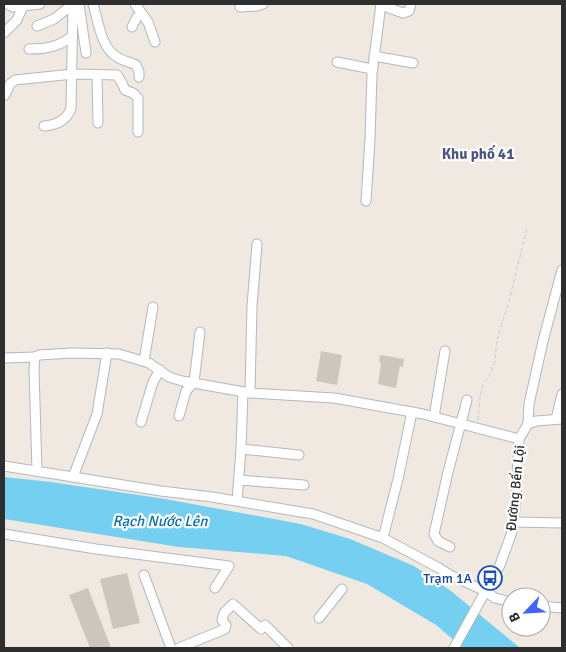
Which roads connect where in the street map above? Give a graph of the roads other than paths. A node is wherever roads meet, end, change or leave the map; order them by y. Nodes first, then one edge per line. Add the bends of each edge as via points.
1 (40, 4) edge
2 (73, 4) edge
3 (79, 4) edge
4 (93, 4) edge
5 (135, 4) edge
6 (263, 4) edge
7 (381, 4) edge
8 (411, 4) edge
9 (9, 5) edge
10 (23, 6) junction
11 (240, 7) dead end
12 (142, 14) junction
13 (37, 26) dead end
14 (132, 27) dead end
15 (4, 33) edge
16 (72, 36) junction
17 (155, 42) dead end
18 (29, 49) dead end
19 (86, 53) dead end
20 (374, 56) junction
21 (337, 62) dead end
22 (414, 63) dead end
23 (372, 69) junction
24 (73, 74) junction
25 (97, 75) junction
26 (139, 77) dead end
27 (5, 95) edge
28 (98, 123) dead end
29 (44, 126) dead end
30 (138, 132) dead end
31 (366, 201) dead end
32 (257, 244) dead end
33 (562, 270) edge
34 (153, 308) dead end
35 (200, 332) dead end
36 (445, 351) dead end
37 (107, 353) junction
38 (35, 357) junction
39 (4, 358) edge
40 (144, 361) junction
41 (160, 370) junction
42 (194, 382) junction
43 (246, 392) junction
44 (562, 394) edge
45 (467, 400) dead end
46 (412, 412) junction
47 (179, 416) dead end
48 (434, 417) junction
49 (559, 419) edge
50 (141, 422) dead end
51 (461, 424) junction
52 (528, 424) junction
53 (519, 439) junction
54 (241, 449) junction
55 (299, 455) dead end
56 (4, 466) edge
57 (37, 471) junction
58 (73, 477) junction
59 (239, 480) junction
60 (304, 486) dead end
61 (238, 501) junction
62 (513, 522) junction
63 (562, 523) edge
64 (4, 534) edge
65 (383, 538) junction
66 (450, 547) dead end
67 (144, 575) dead end
68 (215, 588) dead end
69 (342, 589) dead end
70 (485, 591) junction
71 (501, 600) edge
72 (320, 618) dead end
73 (454, 647) edge
74 (172, 648) edge
75 (179, 648) edge
76 (288, 648) edge

1 - 10 street
2 - 13 street via 54,19
2 - 16 street
3 - 19 street
4 - 26 street via 111,52 136,65
5 - 12 street
6 - 11 street
7 - 8 street via 403,13 409,11
7 - 20 street
9 - 10 street
10 - 15 street via 17,20
12 - 14 street
12 - 17 street
16 - 18 street via 64,43 47,49
16 - 24 street
20 - 22 street
20 - 23 street
21 - 23 street
23 - 31 street
24 - 25 street
24 - 27 street via 15,80
24 - 29 street via 68,116
25 - 28 street
25 - 30 street via 117,76 125,90 138,98
32 - 43 street
33 - 52 street via 529,404
34 - 40 street
35 - 42 street
36 - 48 street
37 - 38 street
37 - 40 street
37 - 58 street via 97,414
38 - 39 street
38 - 57 street
40 - 41 street
41 - 42 street via 169,377
41 - 50 street
42 - 43 street
42 - 47 street via 186,391
43 - 46 street via 334,398
43 - 54 street
44 - 49 street
45 - 51 street
46 - 48 street
46 - 65 street
48 - 51 street
49 - 52 street
51 - 53 street
51 - 66 street via 434,534 438,541
52 - 53 street, Đường Bến Lội
53 - 62 street, Đường Bến Lội
54 - 55 street
54 - 59 street
56 - 57 street
57 - 58 street
58 - 61 street
59 - 60 street
59 - 61 street
61 - 65 street via 314,514
62 - 63 street
62 - 70 street, Đường Bến Lội via 500,565
64 - 68 street via 96,550 229,566
65 - 70 street
67 - 74 street
69 - 72 street
70 - 71 street
70 - 73 street, Đường Bến Lội
75 - 76 street via 224,629 224,613 232,604 262,629 265,625

